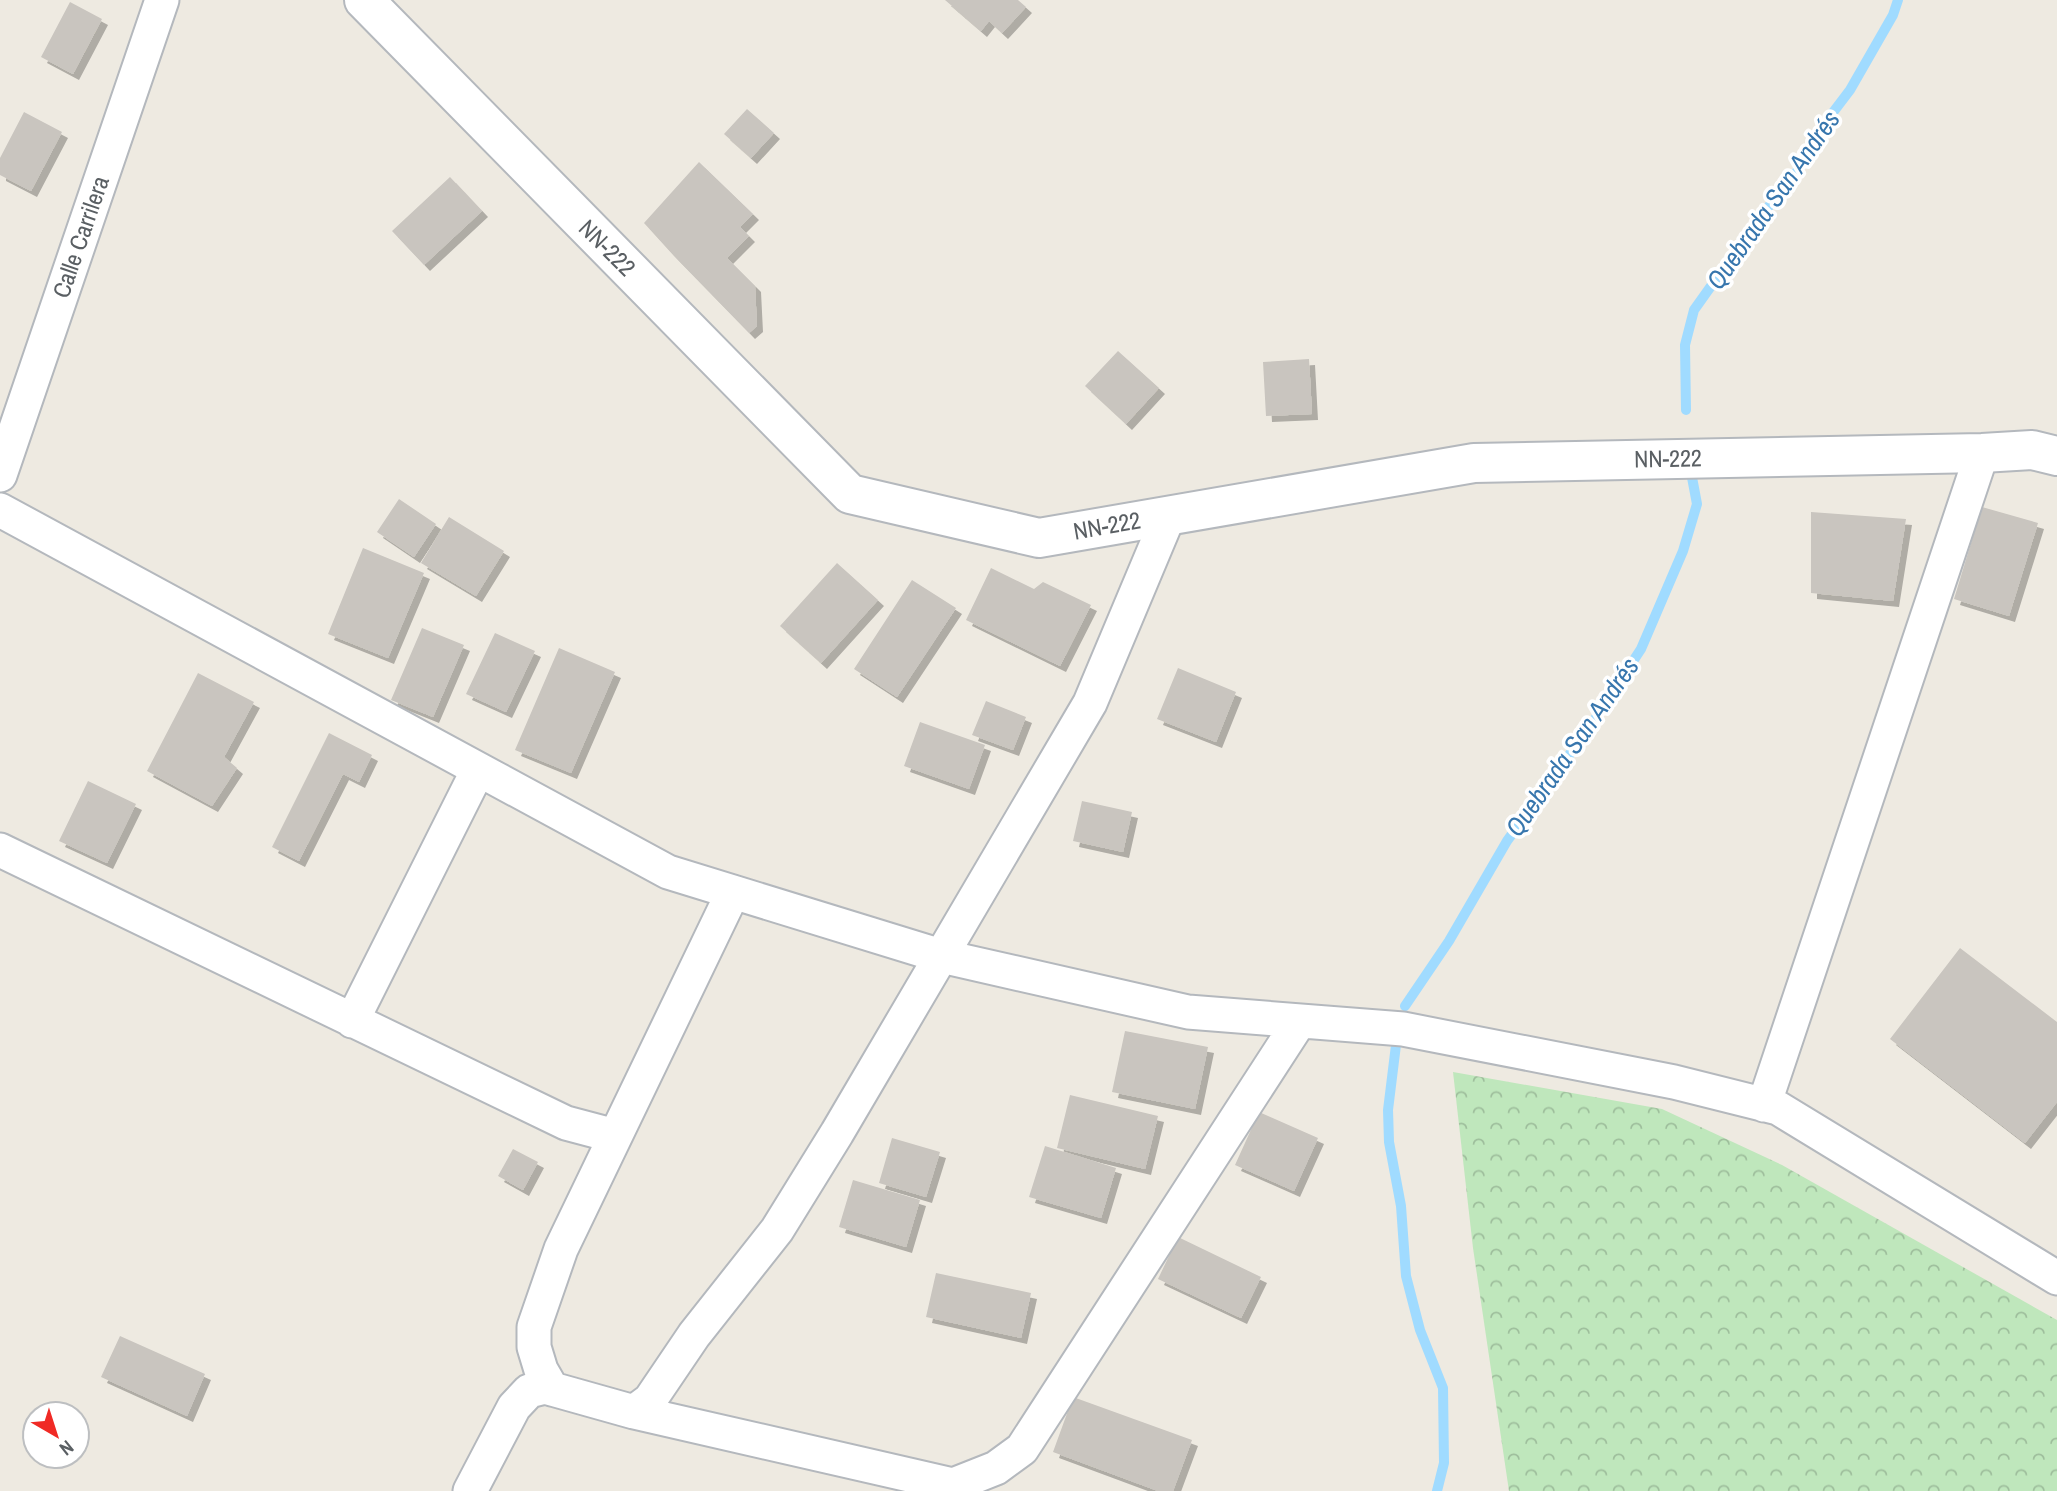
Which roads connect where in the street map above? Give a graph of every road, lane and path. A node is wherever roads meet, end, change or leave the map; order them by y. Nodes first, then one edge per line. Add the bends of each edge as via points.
1 (162, 0) edge
2 (364, 0) edge
3 (1982, 453) junction
4 (2057, 456) edge
5 (0, 475) edge
6 (0, 510) edge
7 (1169, 515) junction
8 (478, 770) junction
9 (0, 850) edge
10 (733, 892) junction
11 (941, 956) junction
12 (352, 1021) junction
13 (1299, 1022) junction
14 (1764, 1105) junction
15 (615, 1136) junction
16 (2057, 1278) edge
17 (552, 1389) junction
18 (634, 1412) junction
19 (470, 1491) edge

1 - 5 street, Calle Carrilera
2 - 7 street, NN-222 via 850,494 1039,538
3 - 4 street, NN-222 via 2032,450
3 - 7 street, NN-222 via 1474,463
3 - 14 street
6 - 8 street
7 - 11 street via 1090,703
8 - 10 street via 668,872
8 - 12 street
9 - 12 street
10 - 11 street
10 - 15 street
11 - 13 street via 1188,1012
11 - 18 street via 777,1230 694,1335 650,1400
12 - 15 street via 566,1123
13 - 14 street via 1403,1029
13 - 18 street via 1022,1449 996,1468 953,1485
14 - 16 street via 1778,1108
15 - 17 street via 561,1249 534,1327 534,1347
17 - 18 street
17 - 19 street via 529,1391 514,1407

